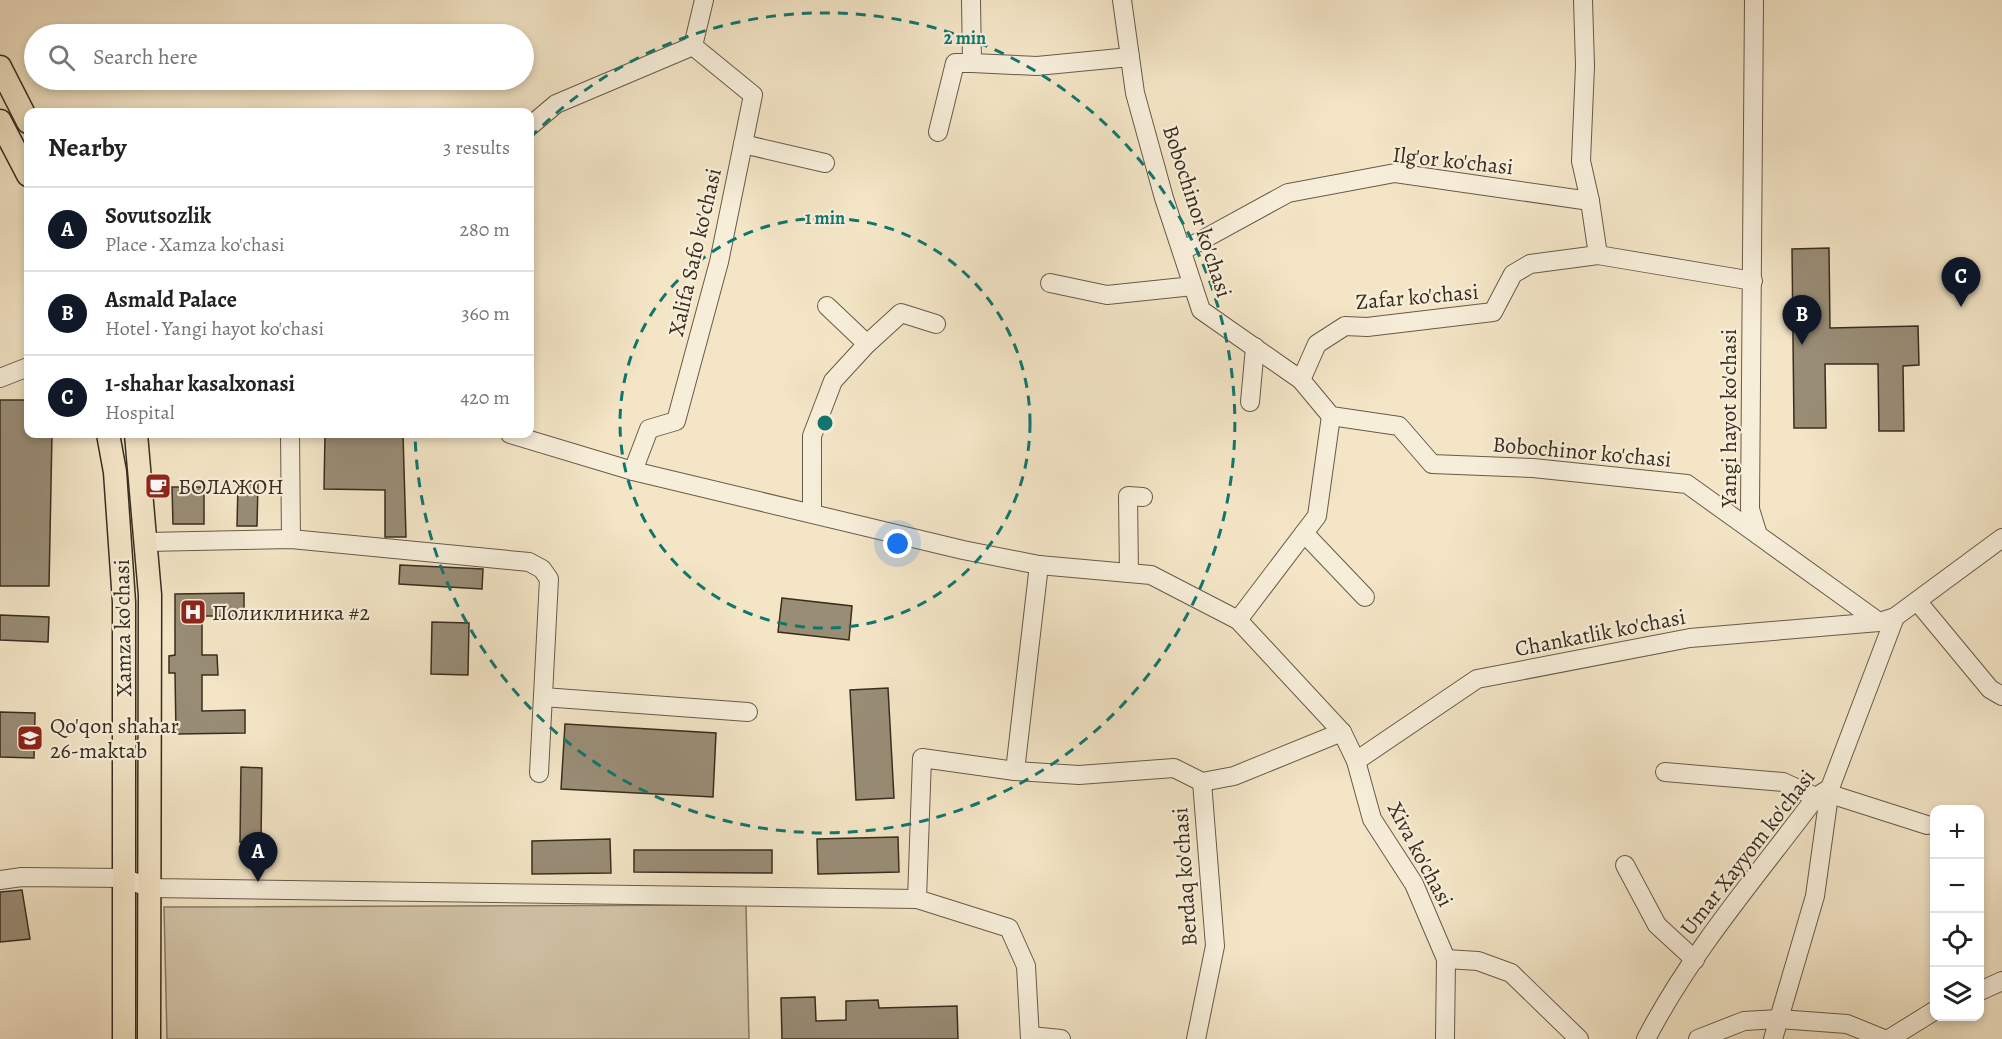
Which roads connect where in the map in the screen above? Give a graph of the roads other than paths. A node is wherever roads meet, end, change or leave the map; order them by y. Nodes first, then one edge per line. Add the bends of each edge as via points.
1 (705, 0) edge
2 (971, 0) edge
3 (1122, 0) edge
4 (1583, 0) edge
5 (1754, 0) edge
6 (693, 46) junction
7 (1130, 57) junction
8 (972, 63) junction
9 (0, 67) edge
10 (24, 114) edge
11 (0, 121) edge
12 (534, 123) edge
13 (938, 132) dead end
14 (743, 144) junction
15 (825, 163) dead end
16 (24, 167) edge
17 (1590, 201) junction
18 (1182, 251) junction
19 (1598, 255) junction
20 (1753, 281) junction
21 (1050, 283) dead end
22 (1193, 286) junction
23 (827, 306) dead end
24 (936, 324) dead end
25 (867, 344) junction
26 (1255, 347) junction
27 (24, 369) edge
28 (0, 378) edge
29 (1301, 380) junction
30 (1250, 402) dead end
31 (1331, 416) junction
32 (109, 438) edge
33 (136, 438) edge
34 (290, 438) edge
35 (523, 438) edge
36 (633, 471) junction
37 (1143, 497) dead end
38 (812, 512) junction
39 (1304, 533) junction
40 (1758, 536) junction
41 (2002, 538) edge
42 (291, 539) junction
43 (146, 542) junction
44 (1039, 565) junction
45 (1129, 573) junction
46 (1365, 597) dead end
47 (1917, 601) junction
48 (1887, 619) junction
49 (1238, 620) junction
50 (2002, 696) edge
51 (543, 697) junction
52 (748, 712) dead end
53 (1342, 732) junction
54 (1356, 761) junction
55 (1015, 771) junction
56 (1665, 772) dead end
57 (539, 773) dead end
58 (1202, 782) junction
59 (1825, 793) junction
60 (1927, 825) dead end
61 (1625, 865) dead end
62 (123, 878) junction
63 (0, 880) edge
64 (151, 888) junction
65 (917, 899) junction
66 (1446, 958) junction
67 (1695, 960) junction
68 (2002, 981) edge
69 (1984, 989) edge
70 (1930, 1014) edge
71 (1779, 1019) junction
72 (1030, 1037) edge
73 (124, 1039) edge
74 (149, 1039) edge
75 (1061, 1039) edge
76 (1196, 1039) edge
77 (1445, 1039) edge
78 (1579, 1039) edge
79 (1646, 1039) edge
80 (1698, 1039) edge
81 (1773, 1039) edge
82 (1884, 1039) edge
83 (1889, 1039) edge

1 - 6 street
2 - 8 street
3 - 7 street, Bobochinor ko'chasi
4 - 17 street via 1581,160
5 - 20 street, Yangi hayot ko'chasi
6 - 12 street via 556,104
6 - 14 street, Xalifa Safo ko'chasi via 753,95
7 - 8 street via 1037,66
7 - 18 street, Bobochinor ko'chasi via 1135,93
8 - 13 street via 955,63
9 - 10 main road
11 - 16 main road
14 - 15 street
14 - 36 street, Xalifa Safo ko'chasi via 719,262 676,422 649,429
17 - 18 street, Ilg'or ko'chasi via 1395,173 1288,193
17 - 19 street
18 - 22 street, Bobochinor ko'chasi
19 - 20 street, Zafar ko'chasi
19 - 29 street, Zafar ko'chasi via 1530,264 1513,274 1493,312 1346,326 1317,344
20 - 40 street, Yangi hayot ko'chasi via 1750,509
21 - 22 street via 1107,295
22 - 26 street, Bobochinor ko'chasi via 1201,310
23 - 25 street
24 - 25 street via 901,313
25 - 38 street via 833,381 812,436
26 - 29 street, Bobochinor ko'chasi
26 - 30 street
27 - 28 street
29 - 31 street, Bobochinor ko'chasi
31 - 39 street via 1317,516
31 - 40 street, Bobochinor ko'chasi via 1399,426 1432,464 1533,468 1687,484
32 - 62 main road, Xamza ko'chasi via 115,472 124,602
33 - 43 main road, Xamza ko'chasi
34 - 42 street
35 - 36 street, Xiva ko'chasi
36 - 38 street, Xiva ko'chasi
37 - 45 street via 1128,496
38 - 44 street, Xiva ko'chasi
39 - 46 street
39 - 49 street
40 - 48 street, Yangi hayot ko'chasi
41 - 47 street
42 - 43 street
42 - 51 street via 529,562 542,569 549,579
43 - 64 main road, Xamza ko'chasi via 150,595
44 - 45 street, Xiva ko'chasi
44 - 55 street
45 - 49 street, Xiva ko'chasi via 1151,575
47 - 48 street
47 - 50 street via 1990,689
48 - 54 street, Chankatlik ko'chasi via 1690,638 1477,679
48 - 59 street, Umar Xayyom ko'chasi
49 - 53 street, Xiva ko'chasi
51 - 52 street
51 - 57 street
53 - 54 street, Xiva ko'chasi
53 - 58 street via 1234,776
54 - 66 street, Xiva ko'chasi via 1372,819 1414,884
55 - 58 street via 1079,776 1174,768
55 - 65 street via 922,758
56 - 59 street via 1783,782
58 - 76 street, Berdaq ko'chasi via 1215,946
59 - 60 street
59 - 67 street, Umar Xayyom ko'chasi
59 - 71 street via 1815,896
61 - 67 street via 1657,925
62 - 63 street
62 - 64 street
62 - 73 main road, Xamza ko'chasi
64 - 65 street
64 - 74 main road, Xamza ko'chasi
65 - 72 street via 1009,928 1026,966
66 - 77 street, Xiva ko'chasi
66 - 78 street via 1478,961 1511,973
67 - 79 street, Umar Xayyom ko'chasi via 1667,998
68 - 69 street
70 - 83 street
71 - 80 street via 1744,1021
71 - 81 street
71 - 82 street via 1847,1024
72 - 75 street

